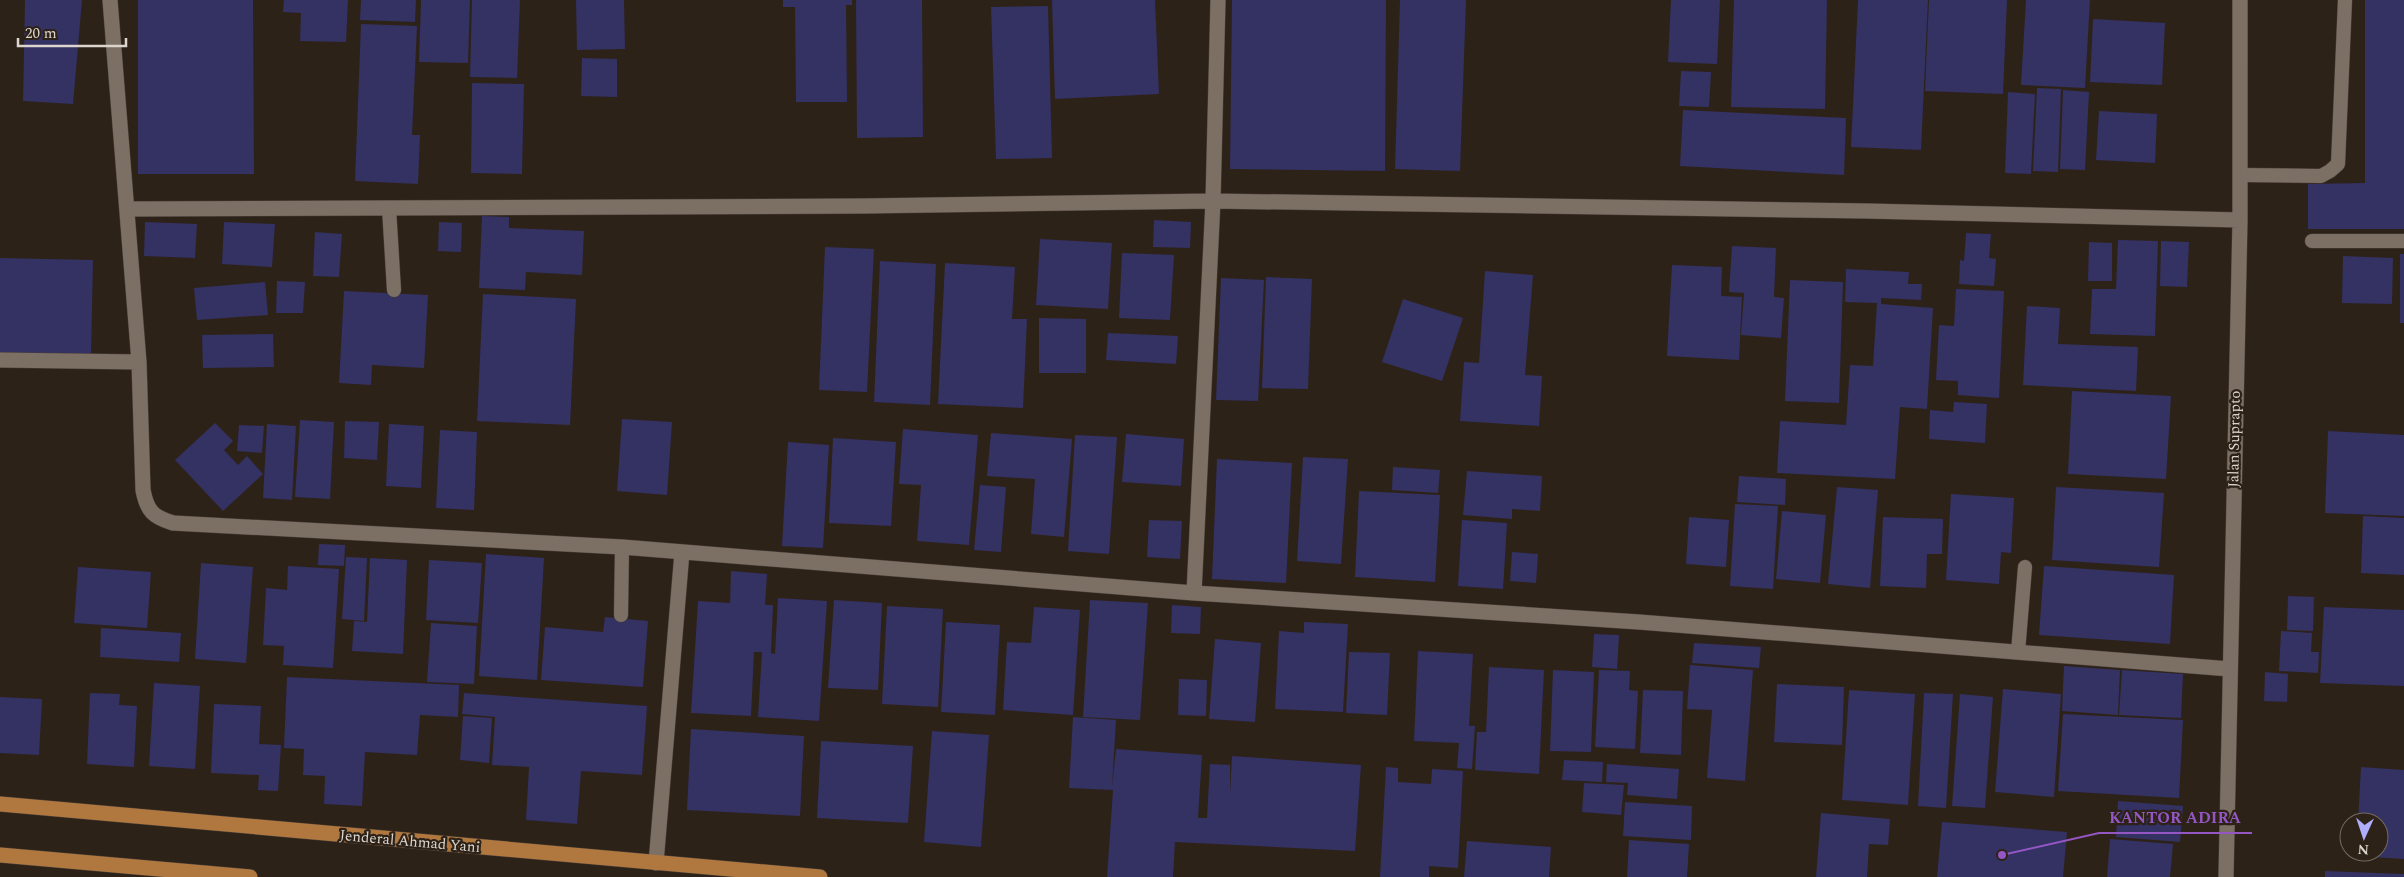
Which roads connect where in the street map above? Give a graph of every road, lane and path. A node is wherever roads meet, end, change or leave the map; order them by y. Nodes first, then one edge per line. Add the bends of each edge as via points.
1 (110, 0) edge
2 (1218, 0) edge
3 (2240, 0) edge
4 (2345, 0) edge
5 (2240, 175) junction
6 (1213, 201) junction
7 (390, 208) junction
8 (128, 209) junction
9 (2240, 220) junction
10 (2404, 241) edge
11 (2312, 242) dead end
12 (394, 290) dead end
13 (0, 360) edge
14 (139, 362) junction
15 (622, 547) junction
16 (682, 552) junction
17 (2025, 567) dead end
18 (1194, 593) junction
19 (621, 615) dead end
20 (2018, 652) junction
21 (2230, 669) junction
22 (0, 804) edge
23 (0, 855) edge
24 (656, 863) junction
25 (250, 877) edge
26 (820, 877) edge
27 (2226, 877) edge

1 - 8 street
2 - 6 street
3 - 5 street, Jalan Suprapto
4 - 5 lane via 2338,164 2321,176
5 - 9 street, Jalan Suprapto
6 - 7 street
6 - 9 street
6 - 18 street
7 - 8 street
7 - 12 lane
8 - 14 street
9 - 21 street, Jalan Suprapto
10 - 11 lane
13 - 14 street
14 - 15 street via 143,490 151,514 158,519
15 - 16 street
15 - 19 lane
16 - 18 street
16 - 24 street
17 - 20 lane
18 - 20 street via 1639,622
20 - 21 street
21 - 27 street, Jalan Suprapto
22 - 24 highway, Jenderal Ahmad Yani
23 - 25 highway
24 - 26 highway, Jenderal Ahmad Yani

